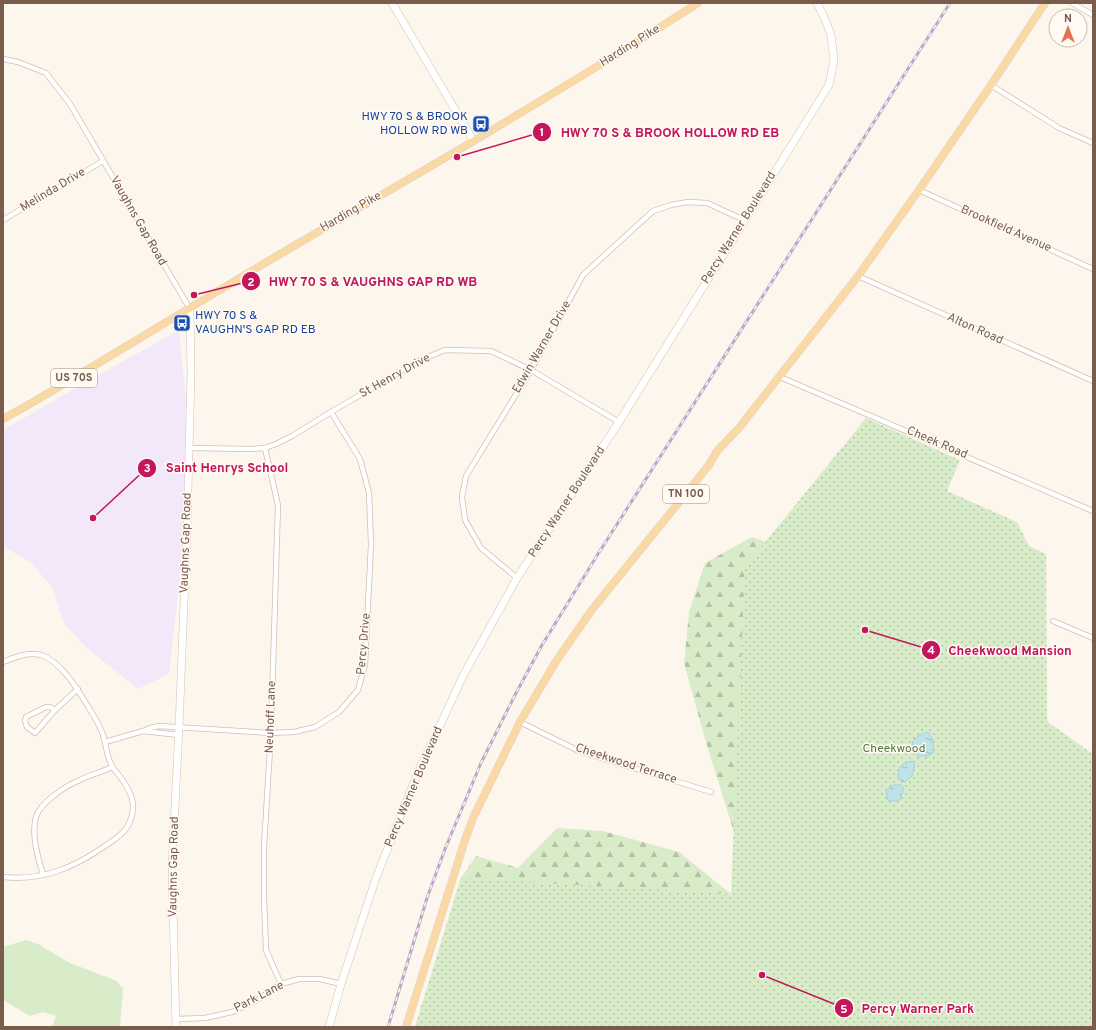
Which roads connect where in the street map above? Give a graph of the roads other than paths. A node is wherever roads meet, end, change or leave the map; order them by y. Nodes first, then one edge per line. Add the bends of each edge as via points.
1 (392, 3) edge
2 (698, 3) edge
3 (817, 3) edge
4 (1045, 3) edge
5 (1072, 3) edge
6 (1093, 15) edge
7 (3, 59) edge
8 (991, 85) junction
9 (473, 140) junction
10 (1093, 143) edge
11 (103, 161) junction
12 (919, 190) junction
13 (3, 220) edge
14 (744, 220) junction
15 (1093, 269) edge
16 (858, 276) junction
17 (190, 309) junction
18 (530, 370) junction
19 (780, 377) junction
20 (1093, 381) edge
21 (331, 412) junction
22 (3, 419) edge
23 (619, 422) junction
24 (189, 448) junction
25 (265, 448) junction
26 (1093, 511) edge
27 (517, 578) junction
28 (1053, 621) dead end
29 (1093, 638) edge
30 (3, 662) edge
31 (78, 690) junction
32 (55, 710) junction
33 (520, 722) junction
34 (179, 727) junction
35 (143, 731) junction
36 (271, 733) junction
37 (179, 735) junction
38 (105, 742) junction
39 (112, 767) junction
40 (712, 792) dead end
41 (42, 875) junction
42 (3, 877) edge
43 (281, 984) junction
44 (341, 984) junction
45 (176, 1019) junction
46 (176, 1027) edge
47 (329, 1027) edge
48 (406, 1027) edge

1 - 9 street
2 - 9 main road, Harding Pike / US 70S
3 - 14 street, Percy Warner Boulevard via 831,34 834,60 829,85
4 - 8 main road, TN 100
5 - 6 street
7 - 11 street, Vaughns Gap Road via 46,73 70,104
8 - 10 street via 1059,128
8 - 12 main road, TN 100
9 - 17 main road, Harding Pike / US 70S
11 - 13 street, Melinda Drive
11 - 17 street, Vaughns Gap Road
12 - 15 street, Brookfield Avenue
12 - 16 main road, TN 100
14 - 18 street, Edwin Warner Drive via 707,203 688,202 653,211 583,275
14 - 23 street, Percy Warner Boulevard
16 - 19 main road, TN 100
16 - 20 street, Alton Road
17 - 22 main road, Harding Pike / US 70S
17 - 24 street, Vaughns Gap Road
18 - 21 street, St Henry Drive via 491,351 445,350 418,361
18 - 23 street, St Henry Drive
18 - 27 street, Edwin Warner Drive via 466,476 462,497 465,520 481,548
19 - 26 street, Cheek Road
19 - 33 main road, TN 100 via 717,451 709,465 591,611 555,663
21 - 25 street, St Henry Drive via 292,436
21 - 36 street, Percy Drive via 360,459 370,493 371,544 365,665 358,690 340,712 315,727 294,732
23 - 27 street, Percy Warner Boulevard
24 - 25 street, St Henry Drive
24 - 34 street, Vaughns Gap Road
25 - 36 street, Neuhoff Lane via 278,505
27 - 44 street, Percy Warner Boulevard via 463,676 416,777 376,878
28 - 29 street
30 - 31 street via 31,654 48,658
31 - 32 street
31 - 38 street via 100,728
32 - 32 street via 35,733 27,727 25,719 28,715 46,707
33 - 40 street, Cheekwood Terrace via 580,751
33 - 48 main road, TN 100 via 473,818
34 - 35 street, Percy Drive via 159,726
34 - 36 street, Percy Drive
34 - 37 street, Vaughns Gap Road
35 - 37 street
35 - 38 street, Percy Drive
36 - 43 street, Neuhoff Lane via 264,846 266,950
37 - 45 street, Vaughns Gap Road via 172,866
38 - 39 street
39 - 41 street via 66,787 50,798 37,814 35,841
39 - 41 street via 128,787 132,799 133,813 129,825 120,836 87,858 62,870
41 - 42 street
43 - 44 street, Park Lane via 299,979 320,979
43 - 45 street, Park Lane via 232,1012 205,1018
44 - 47 street, Percy Warner Boulevard
45 - 46 street, Vaughns Gap Road

